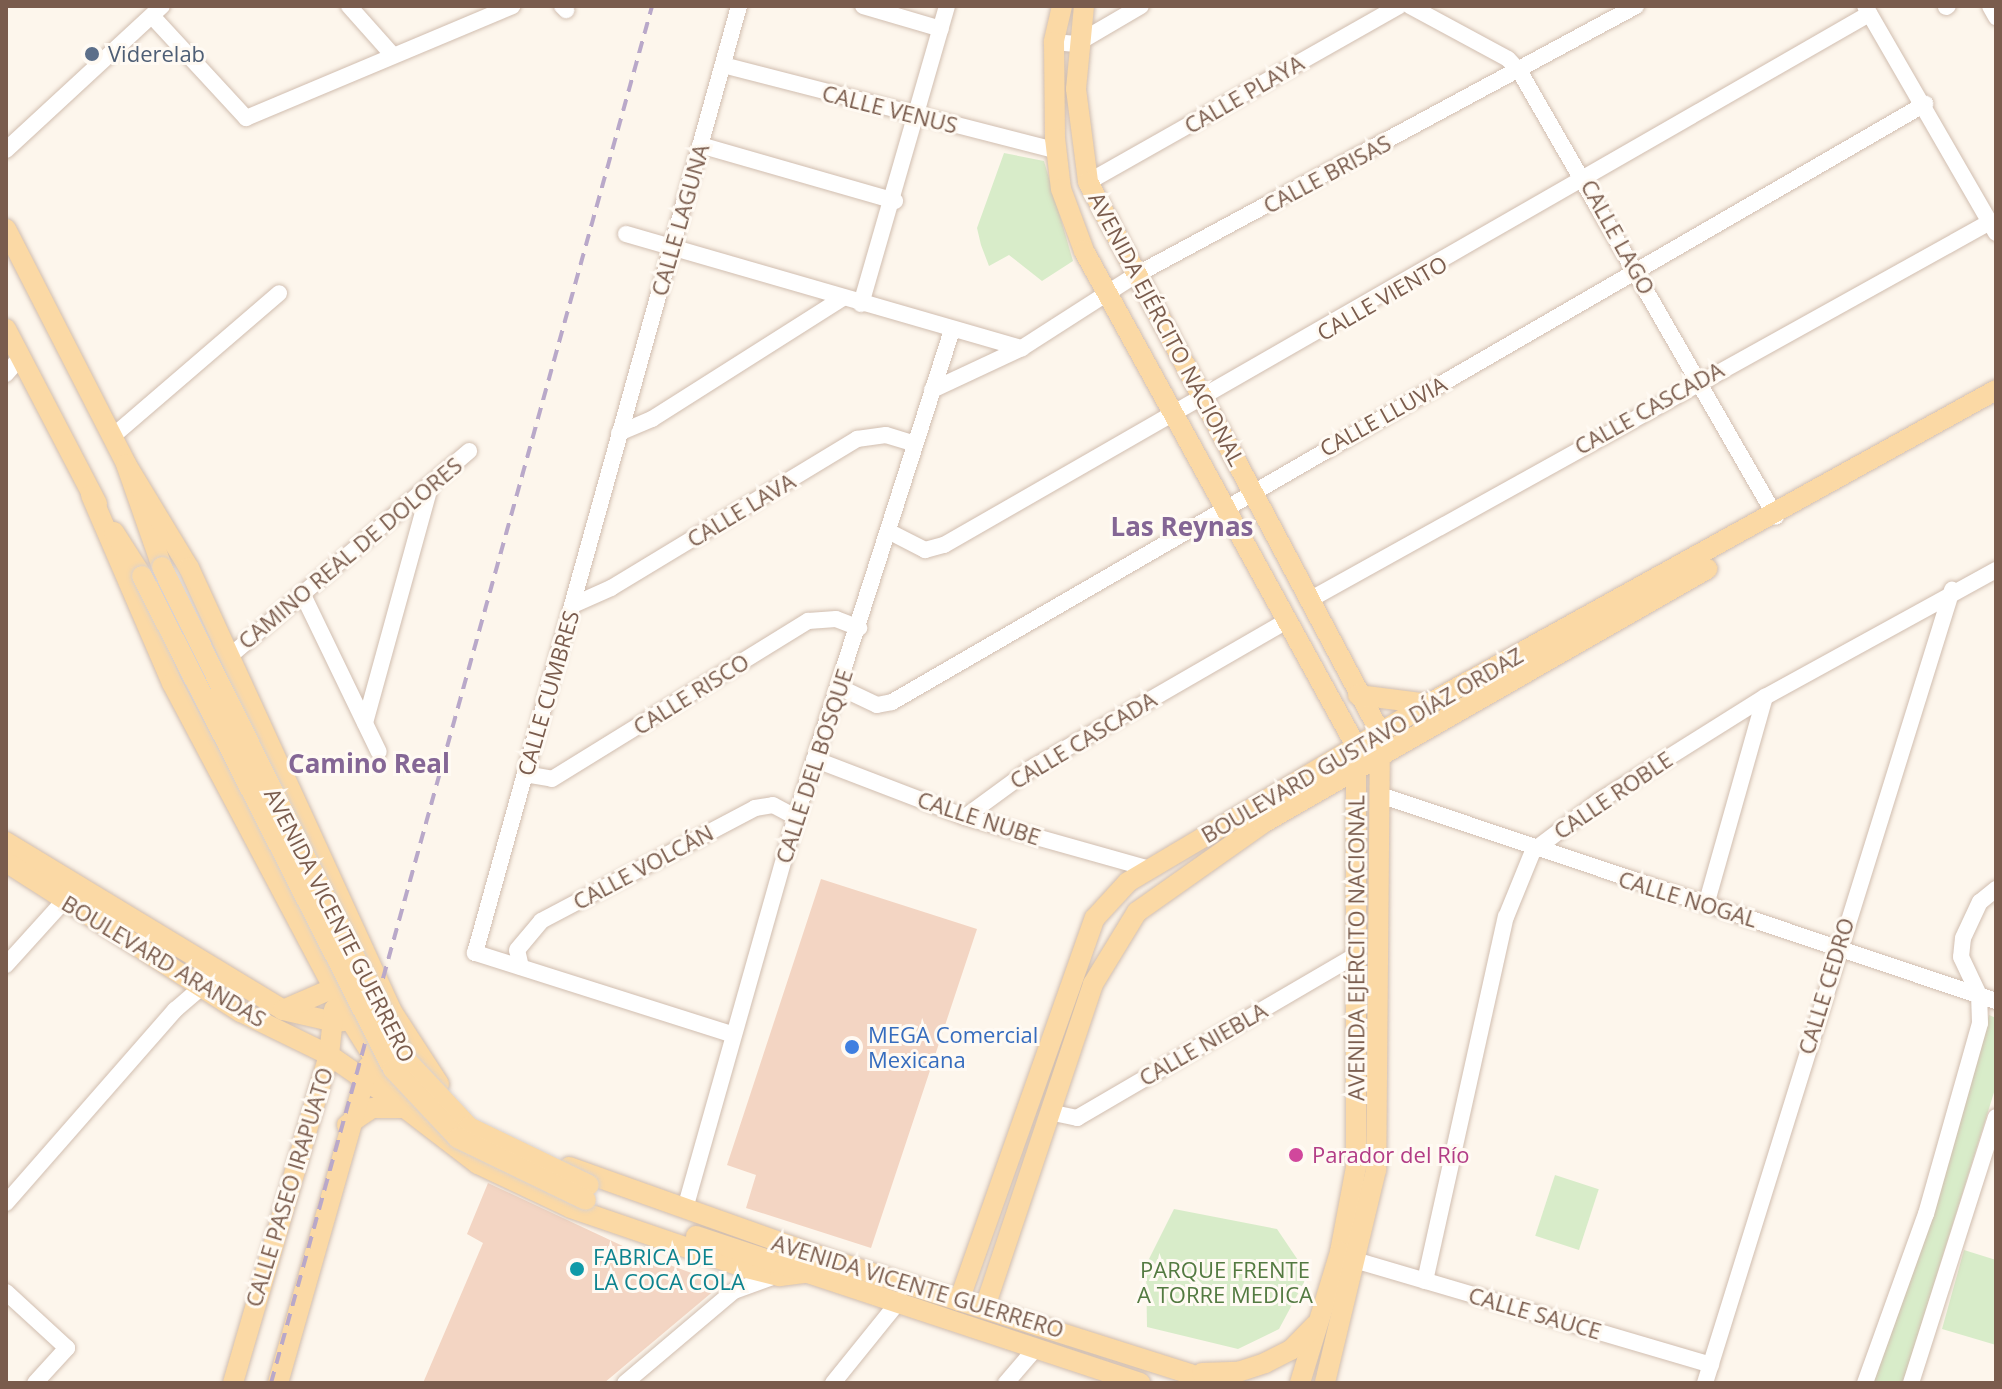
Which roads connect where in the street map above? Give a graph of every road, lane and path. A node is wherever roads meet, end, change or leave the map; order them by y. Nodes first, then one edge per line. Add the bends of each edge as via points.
1 (349, 6) edge
2 (512, 6) edge
3 (739, 6) edge
4 (863, 6) edge
5 (947, 6) edge
6 (1062, 6) edge
7 (1084, 6) edge
8 (1141, 6) edge
9 (1399, 6) edge
10 (1410, 6) edge
11 (1636, 6) edge
12 (1990, 6) edge
13 (1867, 10) edge
14 (157, 11) edge
15 (1996, 17) edge
16 (941, 29) junction
17 (1054, 42) junction
18 (1076, 44) junction
19 (390, 52) junction
20 (723, 65) junction
21 (1520, 72) junction
22 (1925, 104) junction
23 (917, 116) junction
24 (700, 145) junction
25 (6, 150) edge
26 (1057, 151) junction
27 (1586, 179) junction
28 (1088, 182) junction
29 (895, 201) junction
30 (1993, 228) edge
31 (6, 229) edge
32 (626, 234) dead end
33 (672, 248) junction
34 (1638, 272) junction
35 (1134, 276) junction
36 (279, 293) dead end
37 (1103, 294) junction
38 (843, 298) junction
39 (861, 304) junction
40 (952, 330) junction
41 (12, 348) edge
42 (1022, 348) junction
43 (6, 374) edge
44 (1698, 379) junction
45 (932, 390) junction
46 (1996, 390) edge
47 (1203, 401) junction
48 (1996, 404) edge
49 (1176, 417) junction
50 (619, 433) junction
51 (113, 436) junction
52 (912, 443) junction
53 (469, 451) dead end
54 (126, 464) junction
55 (1252, 489) junction
56 (429, 491) junction
57 (91, 495) junction
58 (1225, 504) junction
59 (1776, 517) junction
60 (888, 531) junction
61 (1996, 570) edge
62 (1952, 590) junction
63 (303, 595) junction
64 (1311, 599) junction
65 (573, 605) junction
66 (1288, 620) junction
67 (859, 628) junction
68 (230, 656) junction
69 (839, 687) junction
70 (1358, 695) junction
71 (1765, 697) junction
72 (1428, 704) junction
73 (365, 723) junction
74 (1380, 732) junction
75 (1356, 746) junction
76 (379, 752) dead end
77 (1383, 753) junction
78 (814, 759) junction
79 (1356, 769) junction
80 (525, 774) junction
81 (1380, 795) junction
82 (796, 817) junction
83 (965, 817) junction
84 (6, 842) edge
85 (1533, 851) junction
86 (6, 862) edge
87 (1147, 868) junction
88 (1996, 889) edge
89 (70, 893) junction
90 (1706, 905) junction
91 (1838, 946) junction
92 (1354, 956) junction
93 (196, 959) junction
94 (6, 965) edge
95 (521, 967) junction
96 (372, 969) junction
97 (218, 973) junction
98 (185, 978) junction
99 (203, 989) junction
100 (334, 989) junction
101 (1979, 995) junction
102 (1996, 1001) edge
103 (175, 1010) junction
104 (283, 1010) junction
105 (393, 1013) junction
106 (342, 1021) junction
107 (731, 1034) junction
108 (329, 1055) junction
109 (371, 1057) junction
110 (427, 1069) junction
111 (364, 1077) junction
112 (399, 1101) junction
113 (1049, 1112) junction
114 (1996, 1117) edge
115 (347, 1125) junction
116 (588, 1192) junction
117 (6, 1203) edge
118 (686, 1205) junction
119 (827, 1259) junction
120 (1358, 1261) junction
121 (806, 1273) junction
122 (780, 1276) junction
123 (1425, 1281) junction
124 (6, 1292) edge
125 (900, 1300) junction
126 (959, 1301) junction
127 (985, 1307) junction
128 (1318, 1323) junction
129 (1036, 1348) junction
130 (1711, 1365) junction
131 (1189, 1373) junction
132 (35, 1383) edge
133 (233, 1383) edge
134 (278, 1383) edge
135 (625, 1383) edge
136 (833, 1383) edge
137 (1006, 1383) edge
138 (1140, 1383) edge
139 (1219, 1383) edge
140 (1300, 1383) edge
141 (1325, 1383) edge
142 (1705, 1383) edge
143 (1865, 1383) edge
144 (1911, 1383) edge

1 - 19 street
2 - 19 street
3 - 20 street, CALLE LAGUNA
4 - 16 street
5 - 16 street
6 - 17 main road, AVENIDA EJÉRCITO NACIONAL
7 - 18 main road, AVENIDA EJÉRCITO NACIONAL
8 - 18 street
9 - 28 street, CALLE PLAYA
10 - 21 street, CALLE LAGO via 1508,59
11 - 21 street, CALLE BRISAS
12 - 15 street
13 - 22 street
13 - 27 street, CALLE VIENTO
14 - 19 street via 246,118
14 - 25 street
16 - 23 street
17 - 18 street
17 - 26 main road, AVENIDA EJÉRCITO NACIONAL
18 - 28 main road, AVENIDA EJÉRCITO NACIONAL via 1077,133
20 - 23 street, CALLE VENUS
20 - 24 street, CALLE LAGUNA
21 - 27 street, CALLE LAGO
21 - 35 street, CALLE BRISAS
22 - 30 street
22 - 34 street, CALLE LLUVIA
23 - 26 street, CALLE VENUS
23 - 29 street
24 - 29 street
24 - 33 street, CALLE LAGUNA
26 - 37 main road, AVENIDA EJÉRCITO NACIONAL via 1061,189
27 - 34 street, CALLE LAGO
27 - 47 street, CALLE VIENTO
28 - 35 main road, AVENIDA EJÉRCITO NACIONAL
29 - 39 street
30 - 44 street, CALLE CASCADA
31 - 51 main road
32 - 33 street
33 - 38 street
33 - 50 street, CALLE LAGUNA
34 - 44 street, CALLE LAGO
34 - 55 street, CALLE LLUVIA
35 - 37 street, CALLE BRISAS
35 - 47 main road, AVENIDA EJÉRCITO NACIONAL
36 - 51 street
37 - 42 street, CALLE BRISAS
37 - 49 main road, AVENIDA EJÉRCITO NACIONAL
38 - 39 street
38 - 50 street via 652,419
39 - 40 street
40 - 42 street
40 - 45 street, CALLE DEL BOSQUE
41 - 43 street
41 - 57 main road
42 - 45 street, CALLE BRISAS
44 - 59 street, CALLE LAGO
44 - 64 street, CALLE CASCADA
45 - 52 street, CALLE DEL BOSQUE
46 - 59 main road, BOULEVARD GUSTAVO DÍAZ ORDAZ
47 - 49 street, CALLE VIENTO
47 - 55 main road, AVENIDA EJÉRCITO NACIONAL
48 - 77 main road, BOULEVARD GUSTAVO DÍAZ ORDAZ
49 - 58 main road, AVENIDA EJÉRCITO NACIONAL
49 - 60 street, CALLE VIENTO via 944,545 925,550
50 - 65 street, CALLE CUMBRES
51 - 54 main road
52 - 60 street, CALLE DEL BOSQUE
52 - 65 street, CALLE LAVA via 886,435 857,439
53 - 56 street, CAMINO REAL DE DOLORES
54 - 68 main road via 189,568
54 - 116 main road, AVENIDA VICENTE GUERRERO, bridge via 162,567 406,1060 469,1127
55 - 58 street, CALLE LLUVIA
55 - 64 main road, AVENIDA EJÉRCITO NACIONAL
56 - 63 street, CAMINO REAL DE DOLORES
56 - 73 street
57 - 100 main road via 172,683
57 - 116 main road, AVENIDA VICENTE GUERRERO, bridge via 142,576 393,1069 458,1138
58 - 66 main road, AVENIDA EJÉRCITO NACIONAL
58 - 69 street, CALLE LLUVIA via 892,702 877,705
59 - 72 main road, BOULEVARD GUSTAVO DÍAZ ORDAZ
60 - 67 street, CALLE DEL BOSQUE
61 - 62 street, CALLE ROBLE
62 - 71 street, CALLE ROBLE
62 - 91 street, CALLE CEDRO
63 - 68 street, CAMINO REAL DE DOLORES
63 - 73 street
64 - 70 main road, AVENIDA EJÉRCITO NACIONAL
65 - 80 street, CALLE CUMBRES
66 - 75 main road, AVENIDA EJÉRCITO NACIONAL
66 - 83 street, CALLE CASCADA via 1032,768
67 - 69 street, CALLE DEL BOSQUE
67 - 80 street, CALLE RISCO via 836,619 808,621 552,779
68 - 96 main road
69 - 78 street, CALLE DEL BOSQUE
70 - 72 main road
70 - 74 main road, AVENIDA EJÉRCITO NACIONAL
71 - 85 street, CALLE ROBLE via 1599,801
71 - 90 street
72 - 74 main road, BOULEVARD GUSTAVO DÍAZ ORDAZ
73 - 76 street
74 - 75 main road, BOULEVARD GUSTAVO DÍAZ ORDAZ
74 - 77 main road, AVENIDA EJÉRCITO NACIONAL
75 - 79 main road, AVENIDA EJÉRCITO NACIONAL
75 - 87 main road, BOULEVARD GUSTAVO DÍAZ ORDAZ
77 - 79 main road, BOULEVARD GUSTAVO DÍAZ ORDAZ
77 - 81 main road, AVENIDA EJÉRCITO NACIONAL
78 - 82 street, CALLE DEL BOSQUE
78 - 83 street, CALLE NUBE
79 - 92 main road, AVENIDA EJÉRCITO NACIONAL
79 - 113 main road, BOULEVARD GUSTAVO DÍAZ ORDAZ via 1263,823 1137,912 1093,984
80 - 95 street, CALLE CUMBRES via 475,953
81 - 85 street, CALLE NOGAL
81 - 120 main road, AVENIDA EJÉRCITO NACIONAL via 1376,1170
82 - 95 street, CALLE VOLCÁN via 773,805 755,808 541,921 517,950
82 - 107 street, CALLE DEL BOSQUE
83 - 87 street, CALLE NUBE
84 - 89 main road, BOULEVARD ARANDAS
85 - 90 street, CALLE NOGAL
85 - 123 street, CALLE ROBLE via 1506,917
86 - 89 main road, BOULEVARD ARANDAS
87 - 126 main road, BOULEVARD GUSTAVO DÍAZ ORDAZ via 1095,918
88 - 101 street via 1980,902 1963,938 1961,957
89 - 93 main road, BOULEVARD ARANDAS
89 - 94 street
89 - 98 main road, BOULEVARD ARANDAS
90 - 91 street, CALLE NOGAL
91 - 101 street, CALLE NOGAL
91 - 130 street, CALLE CEDRO
92 - 113 street, CALLE NIEBLA via 1077,1118
92 - 128 main road, AVENIDA EJÉRCITO NACIONAL via 1356,1167
93 - 97 main road, BOULEVARD ARANDAS
93 - 98 street
95 - 107 street
96 - 100 main road
96 - 105 main road
97 - 99 street
97 - 104 main road, BOULEVARD ARANDAS
98 - 99 main road, BOULEVARD ARANDAS
98 - 103 street
99 - 103 street
99 - 108 main road, BOULEVARD ARANDAS
100 - 104 main road
100 - 106 main road
101 - 102 street, CALLE NOGAL
101 - 143 street via 1980,1023 1926,1214
103 - 117 street
104 - 106 main road, BOULEVARD ARANDAS
105 - 106 main road, BOULEVARD ARANDAS
105 - 109 main road, CALLE PASEO IRAPUATO
105 - 110 main road
106 - 108 main road, CALLE PASEO IRAPUATO
106 - 109 main road
107 - 118 street, CALLE DEL BOSQUE
108 - 111 main road, BOULEVARD ARANDAS
108 - 133 main road, CALLE PASEO IRAPUATO
109 - 111 main road, CALLE PASEO IRAPUATO
109 - 112 main road
110 - 112 main road via 407,1073
110 - 118 main road via 482,1125 512,1144
111 - 112 main road, BOULEVARD ARANDAS
111 - 115 main road, CALLE PASEO IRAPUATO
112 - 115 main road via 372,1108
112 - 122 main road, BOULEVARD ARANDAS via 478,1164 571,1208
113 - 127 main road, BOULEVARD GUSTAVO DÍAZ ORDAZ
114 - 144 street
115 - 134 main road, CALLE PASEO IRAPUATO
116 - 119 main road, AVENIDA VICENTE GUERRERO
116 - 121 main road, AVENIDA VICENTE GUERRERO
118 - 119 main road
119 - 126 main road, AVENIDA VICENTE GUERRERO
120 - 123 street, CALLE SAUCE
120 - 141 main road, AVENIDA EJÉRCITO NACIONAL
121 - 122 main road
121 - 125 main road, AVENIDA VICENTE GUERRERO
122 - 135 street via 734,1291
123 - 130 street, CALLE SAUCE
124 - 132 street via 67,1348
125 - 129 main road, AVENIDA VICENTE GUERRERO
125 - 136 street
126 - 127 main road, AVENIDA VICENTE GUERRERO
127 - 131 main road, AVENIDA VICENTE GUERRERO
128 - 131 main road via 1291,1350 1265,1363 1238,1372
128 - 140 main road, AVENIDA EJÉRCITO NACIONAL
129 - 137 street
129 - 138 main road, AVENIDA VICENTE GUERRERO
130 - 142 street, CALLE CEDRO
131 - 139 main road, AVENIDA VICENTE GUERRERO

